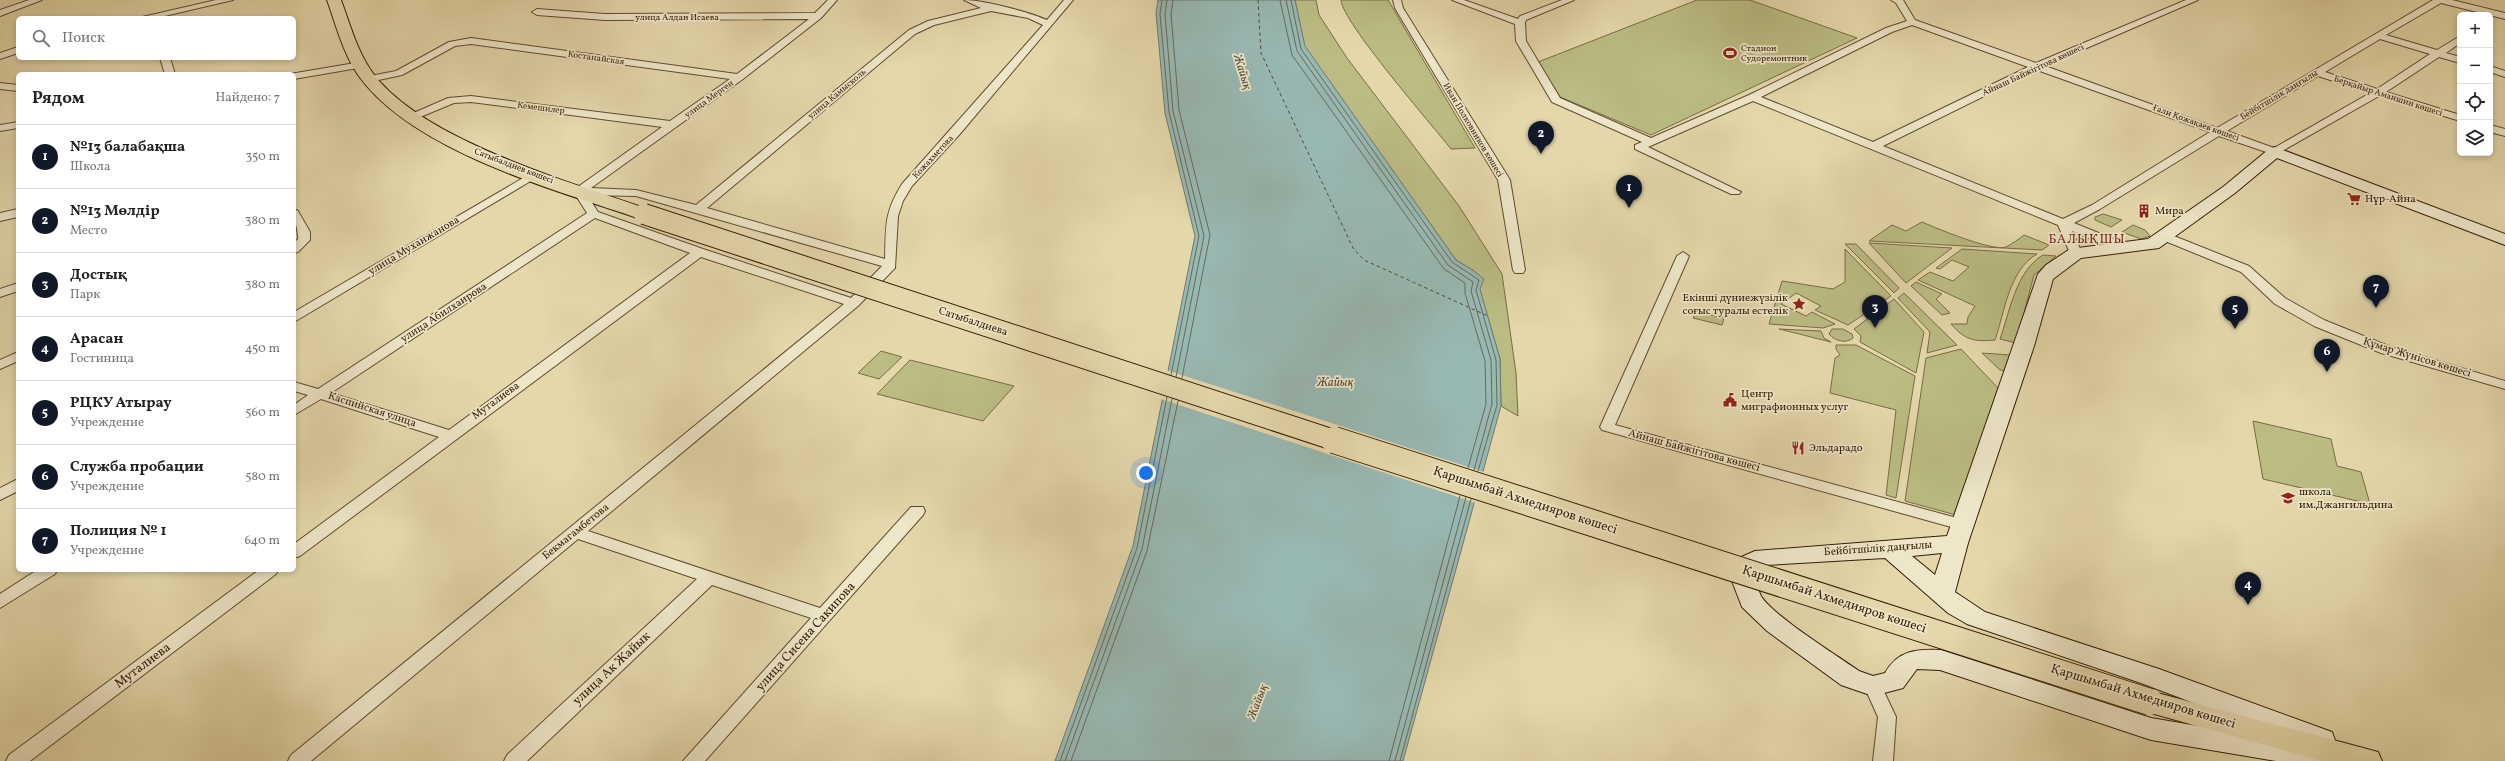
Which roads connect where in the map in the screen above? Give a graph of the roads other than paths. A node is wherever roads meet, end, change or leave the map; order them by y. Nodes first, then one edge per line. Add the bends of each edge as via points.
1 (38, 0) edge
2 (229, 0) edge
3 (334, 0) edge
4 (833, 0) edge
5 (968, 0) edge
6 (1069, 0) edge
7 (1397, 0) edge
8 (1456, 0) edge
9 (1570, 0) edge
10 (1898, 0) edge
11 (2194, 0) edge
12 (2440, 0) edge
13 (991, 8) junction
14 (2505, 9) edge
15 (537, 12) dead end
16 (0, 13) edge
17 (153, 16) edge
18 (818, 16) junction
19 (2497, 16) edge
20 (1912, 22) junction
21 (1520, 23) junction
22 (1048, 24) junction
23 (2378, 36) junction
24 (2457, 41) edge
25 (16, 51) edge
26 (2438, 53) junction
27 (0, 56) edge
28 (2457, 59) edge
29 (166, 60) edge
30 (2037, 66) junction
31 (2493, 70) edge
32 (169, 72) edge
33 (365, 72) junction
34 (2317, 73) junction
35 (2505, 74) edge
36 (296, 76) edge
37 (739, 77) junction
38 (0, 86) edge
39 (16, 88) edge
40 (2379, 92) junction
41 (1753, 97) junction
42 (413, 117) junction
43 (2457, 117) edge
44 (16, 125) edge
45 (672, 125) junction
46 (0, 128) edge
47 (2493, 129) edge
48 (2219, 131) junction
49 (2505, 133) edge
50 (1649, 141) junction
51 (1874, 146) junction
52 (2275, 152) junction
53 (535, 174) junction
54 (579, 191) junction
55 (1735, 192) dead end
56 (698, 209) junction
57 (16, 213) edge
58 (594, 214) junction
59 (644, 214) joint
60 (0, 217) edge
61 (296, 217) edge
62 (2063, 224) junction
63 (2164, 236) junction
64 (2505, 240) edge
65 (296, 247) edge
66 (2124, 248) junction
67 (699, 252) junction
68 (2076, 253) junction
69 (1683, 256) dead end
70 (891, 265) junction
71 (1518, 270) dead end
72 (16, 288) edge
73 (0, 293) edge
74 (853, 302) junction
75 (296, 317) edge
76 (16, 357) edge
77 (0, 365) edge
78 (2505, 385) edge
79 (296, 387) edge
80 (321, 393) junction
81 (296, 410) edge
82 (1303, 430) joint
83 (449, 435) junction
84 (16, 485) edge
85 (0, 495) edge
86 (917, 511) dead end
87 (575, 532) junction
88 (1959, 534) junction
89 (296, 550) edge
90 (1890, 550) junction
91 (46, 572) edge
92 (267, 572) edge
93 (710, 577) junction
94 (1942, 594) junction
95 (0, 602) edge
96 (824, 616) junction
97 (1873, 686) junction
98 (16, 761) edge
99 (298, 761) edge
100 (514, 761) edge
101 (693, 761) edge
102 (1883, 761) edge
103 (2342, 761) edge
104 (2367, 761) edge
105 (2378, 761) edge

1 - 16 street
2 - 17 street
3 - 33 main road, Сатыбалдиев көшесі
4 - 18 street, улица Мерген
5 - 13 street
6 - 22 street, Кожахметова
7 - 71 street, Иван Полковников көшесі via 1398,8 1504,180
8 - 21 street
9 - 21 street via 1523,18
10 - 20 street
11 - 30 street, Айнаш Байжігітова көшесі
12 - 19 street
12 - 23 street, Бейбітшілік даңғылы
13 - 22 street via 1014,11
13 - 56 street, улица Камысколь via 931,22 912,32
14 - 19 street
15 - 18 street, улица Алдан Исаева via 605,17
18 - 37 street, улица Мерген
20 - 30 street, Ғали Қожақаев көшесі
20 - 41 street via 1890,30
21 - 50 street via 1521,41 1556,100
22 - 70 street, Кожахметова via 908,184 897,201 892,216
23 - 26 street
23 - 34 street, Бейбітшілік даңғылы
24 - 26 street
25 - 27 street
26 - 28 street
26 - 40 street
29 - 32 street
30 - 48 street, Ғали Қожақаев көшесі
30 - 51 street, Айнаш Байжігітова көшесі
31 - 35 street
33 - 36 street
33 - 37 street, Костанайская via 399,73 452,44 471,41
33 - 42 main road, Сатыбалдиев көшесі via 402,110
34 - 40 street, Берқайыр Аманшин көшесі
34 - 48 street, Бейбітшілік даңғылы
37 - 45 street, улица Мерген
38 - 39 street
40 - 43 street, Берқайыр Аманшин көшесі
40 - 52 street
41 - 50 street
41 - 51 street
42 - 45 street, Кемешилер via 452,100 471,99
42 - 53 main road, Сатыбалдиев көшесі via 483,155
44 - 46 street
45 - 54 street, улица Мерген
47 - 49 street
48 - 52 street, Ғали Қожақаев көшесі
48 - 62 street, Бейбітшілік даңғылы via 2096,207
50 - 55 street via 1638,147
51 - 62 street
52 - 63 street via 2230,190
52 - 64 street, Ғали Қожақаев көшесі
53 - 54 main road, Сатыбалдиев көшесі
53 - 75 street, улица Муханжанова
54 - 56 street via 636,193
54 - 58 street
54 - 59 main road, Сатыбалдиев көшесі
56 - 70 street
57 - 60 street
58 - 67 street
58 - 80 street, улица Абилхаирова
59 - 82 main road, Сатыбалдиева, bridge
61 - 65 street via 304,232 304,240
62 - 66 street
62 - 68 street
63 - 66 street via 2153,244
63 - 78 street, Құмар Жүнісов көшесі via 2245,269 2280,301 2319,324 2386,350
66 - 68 street
67 - 74 street
67 - 83 street, Муталиева
68 - 88 street via 2052,268 2044,278 2024,346
69 - 88 street, Айнаш Байжігітова көшесі via 1606,427
70 - 74 street
72 - 73 street
74 - 87 street, Бекмагамбетова
76 - 77 street
79 - 80 street, Каспийская улица
80 - 81 street, улица Абилхаирова
80 - 83 street, Каспийская улица
82 - 104 main road, Қаршымбай Ахмедияров көшесі, bridge via 2150,702
83 - 89 street, Муталиева
84 - 85 street
86 - 96 street, улица Сисена Сакипова
87 - 93 street
87 - 99 street, Бекмагамбетова
88 - 90 street, Бейбітшілік даңғылы
88 - 94 street
90 - 94 street
90 - 97 street, Бейбітшілік даңғылы via 1763,557 1747,564 1744,581 1751,601 1776,625 1850,678
91 - 95 street
92 - 98 street, Муталиева
93 - 96 street
93 - 100 street, улица Ак Жайык
94 - 105 street via 1976,618 2189,689
96 - 101 street, улица Сисена Сакипова
97 - 102 street via 1887,717
97 - 103 street via 1894,681 1901,666 1915,659 1940,660 2151,728

